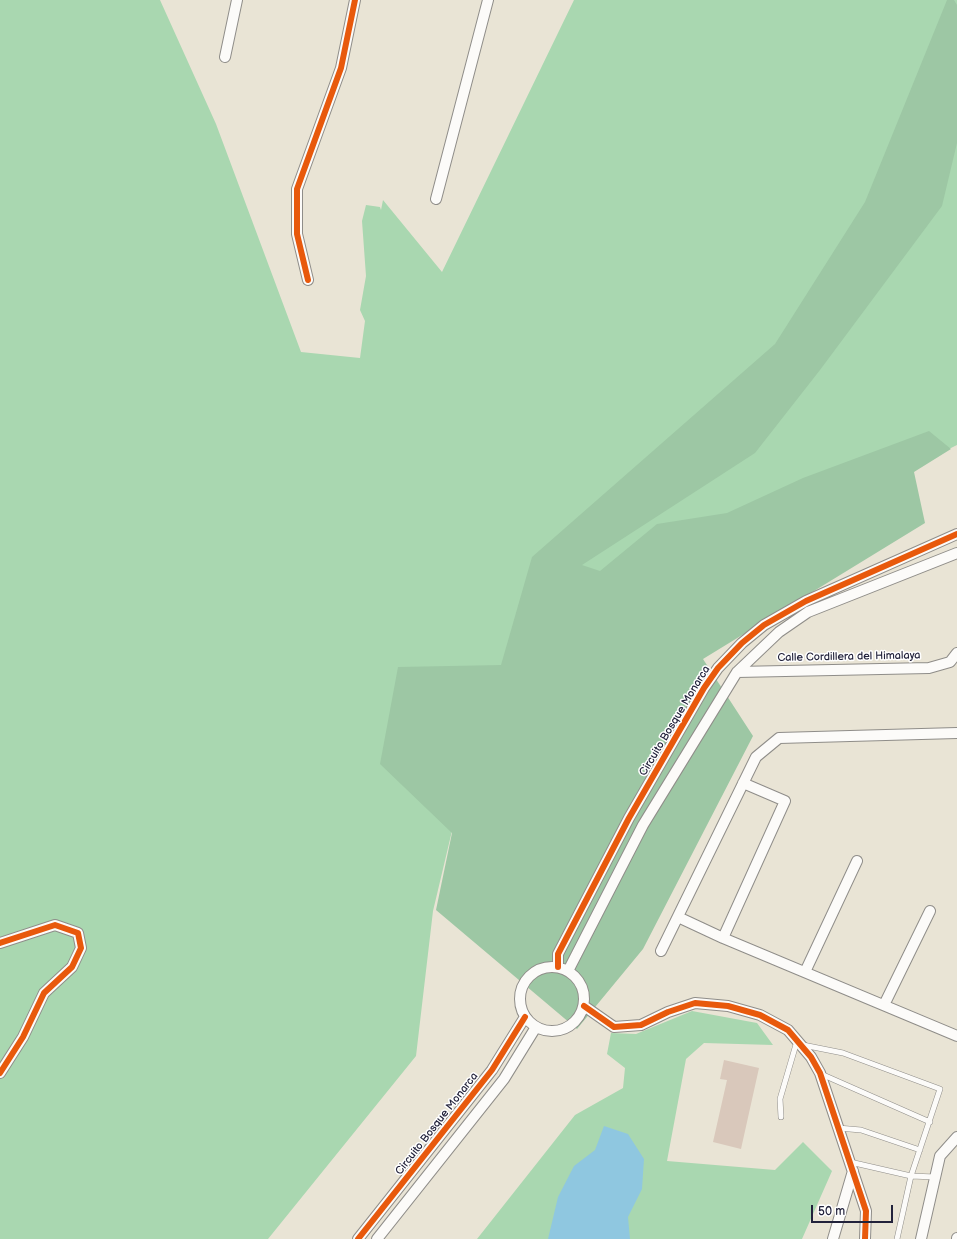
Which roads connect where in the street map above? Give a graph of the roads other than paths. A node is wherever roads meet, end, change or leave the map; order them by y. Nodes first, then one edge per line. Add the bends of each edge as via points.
1 (237, 0) edge
2 (355, 0) edge
3 (488, 0) edge
4 (225, 57) dead end
5 (436, 199) dead end
6 (308, 280) dead end
7 (957, 534) edge
8 (957, 553) edge
9 (957, 652) edge
10 (737, 672) junction
11 (957, 733) edge
12 (743, 783) junction
13 (857, 862) dead end
14 (930, 911) dead end
15 (678, 917) junction
16 (723, 938) junction
17 (0, 942) edge
18 (661, 951) dead end
19 (558, 967) junction
20 (568, 971) junction
21 (805, 972) junction
22 (884, 1005) junction
23 (584, 1006) junction
24 (525, 1017) junction
25 (536, 1027) junction
26 (957, 1036) edge
27 (799, 1043) junction
28 (0, 1073) edge
29 (820, 1074) junction
30 (781, 1117) dead end
31 (930, 1122) junction
32 (837, 1128) junction
33 (957, 1137) edge
34 (920, 1150) junction
35 (851, 1167) junction
36 (911, 1176) junction
37 (935, 1177) junction
38 (358, 1239) edge
39 (377, 1239) edge
40 (833, 1239) edge
41 (865, 1239) edge
42 (897, 1239) edge
43 (921, 1239) edge

1 - 4 street
2 - 6 street via 341,68 297,189 297,234
3 - 5 street
7 - 19 street, Circuito Bosque Monarca via 806,601 764,625 718,668 630,818 558,954
8 - 10 street via 808,612 779,632
9 - 10 street, Calle Cordillera del Himalaya via 950,662 929,668
10 - 20 street via 643,825
11 - 12 street via 779,738 756,757
12 - 15 street
12 - 16 street via 785,802
13 - 21 street
14 - 22 street
15 - 16 street
15 - 18 street
16 - 21 street
17 - 28 street via 56,925 78,933 81,948 72,967 44,993 23,1037
19 - 20 street
19 - 24 street via 547,966 537,970 522,986 521,1008
20 - 23 street via 582,986
21 - 22 street
22 - 26 street
23 - 25 street via 579,1017 570,1026 547,1031
23 - 27 street via 614,1026 641,1025 695,1003 728,1006 760,1015 788,1030
24 - 25 street
24 - 38 street, Circuito Bosque Monarca via 492,1070
25 - 39 street via 504,1079
27 - 29 street via 811,1057
27 - 30 lane via 780,1099
27 - 31 lane via 843,1053 940,1088
29 - 31 lane
29 - 32 street
31 - 34 lane
32 - 34 lane via 861,1130
32 - 35 street
33 - 37 street via 940,1156
34 - 36 lane
35 - 36 lane
35 - 40 street
35 - 41 street via 866,1211
36 - 37 lane
36 - 42 lane
37 - 43 street

